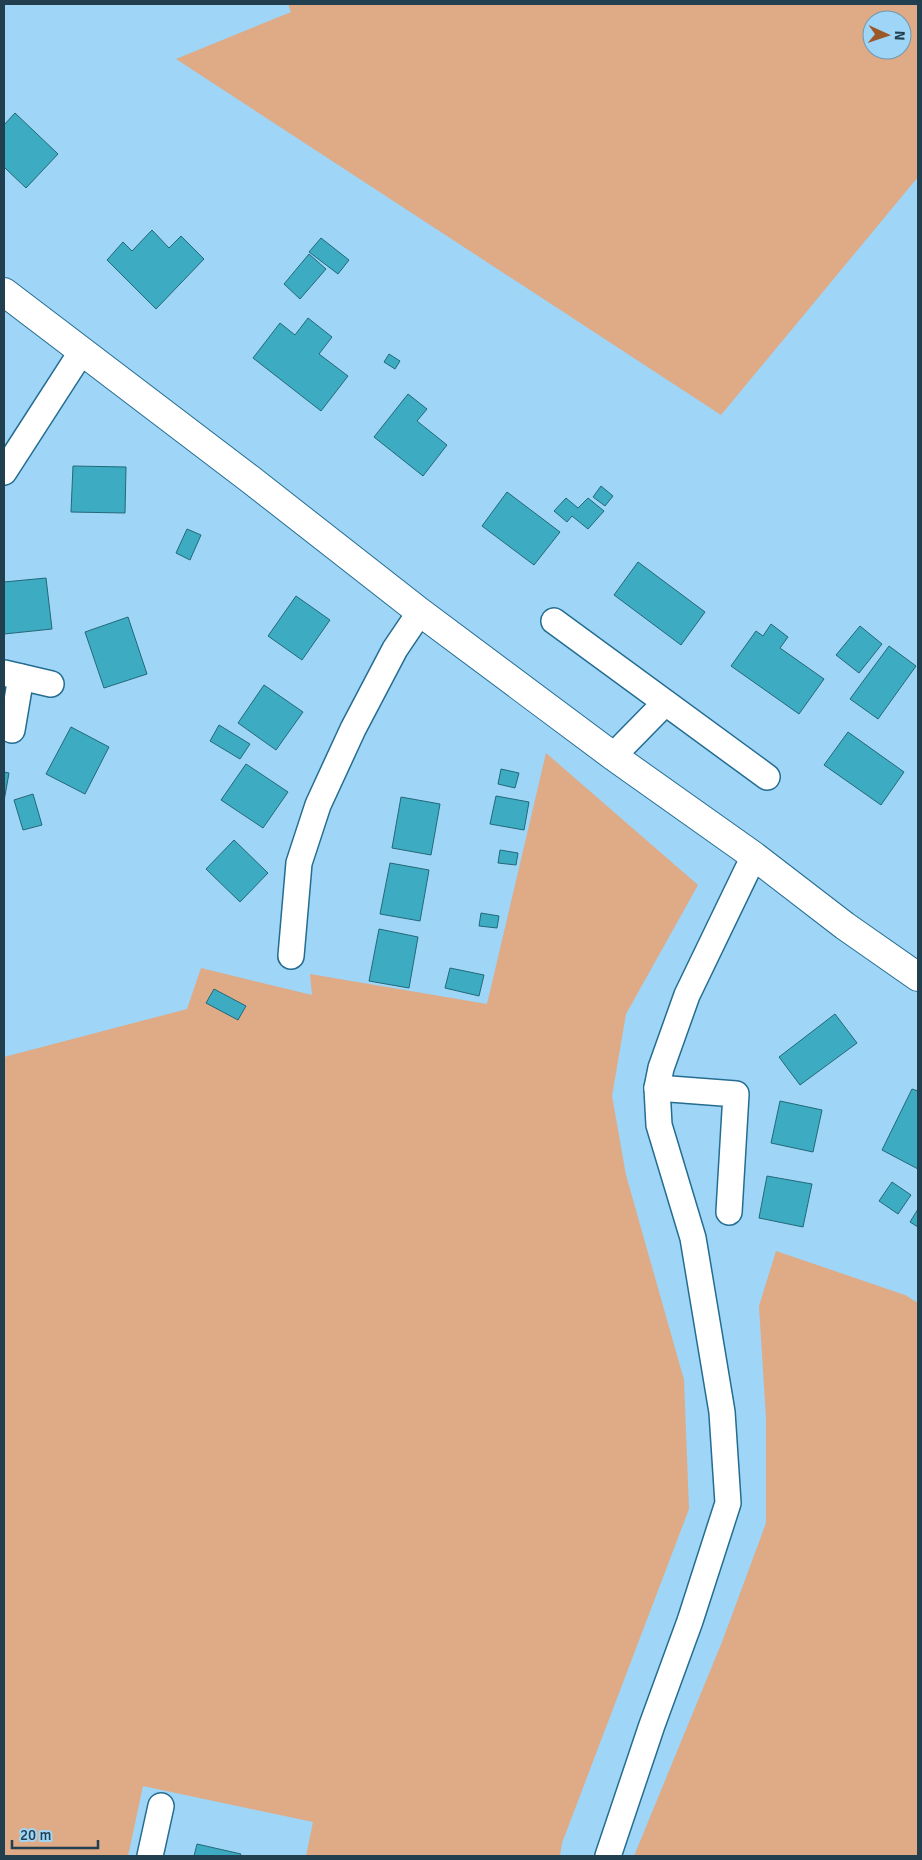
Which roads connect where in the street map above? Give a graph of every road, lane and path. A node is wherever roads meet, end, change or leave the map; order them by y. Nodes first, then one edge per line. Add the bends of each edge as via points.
1 (4, 292) edge
2 (82, 351) junction
3 (4, 472) edge
4 (420, 612) junction
5 (554, 621) dead end
6 (12, 675) edge
7 (51, 684) dead end
8 (665, 703) junction
9 (12, 730) dead end
10 (613, 756) junction
11 (767, 778) dead end
12 (754, 856) junction
13 (291, 956) dead end
14 (918, 977) edge
15 (657, 1088) junction
16 (729, 1212) dead end
17 (161, 1806) dead end
18 (150, 1856) edge
19 (608, 1856) edge

1 - 2 street
2 - 3 street
2 - 4 street
4 - 10 street
4 - 13 street via 390,658 318,805 299,863
5 - 8 street
6 - 7 street
6 - 9 street
8 - 10 street
8 - 11 street
10 - 12 street
12 - 14 street
12 - 15 street via 687,995
15 - 16 street via 736,1094
15 - 19 street via 659,1124 693,1238 722,1412 728,1503
17 - 18 street

